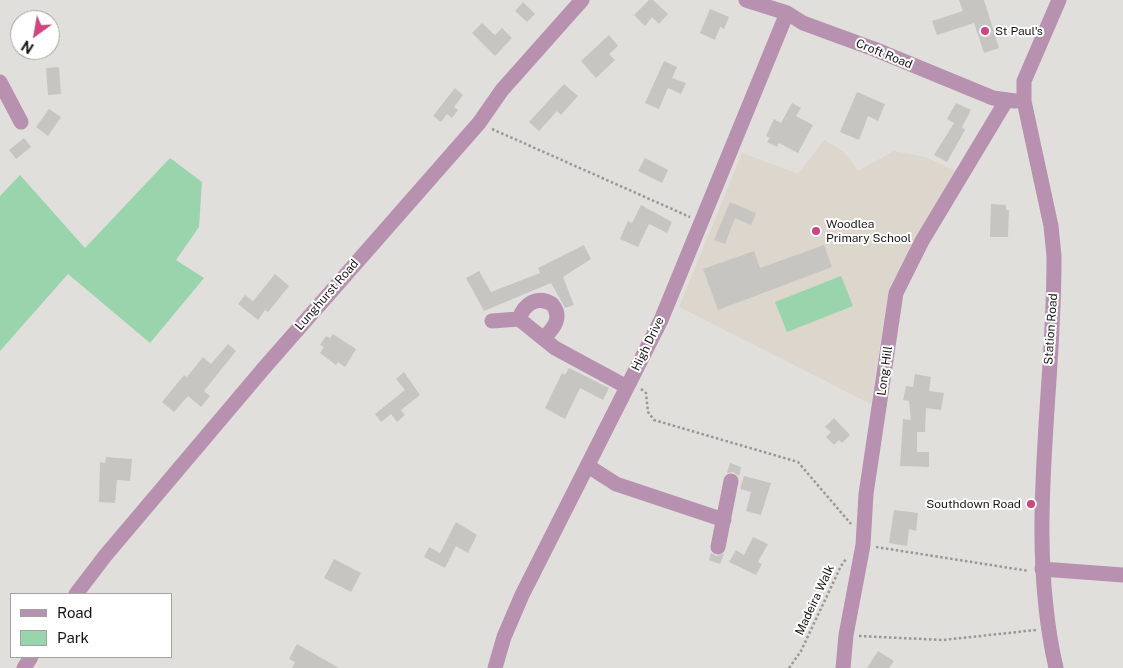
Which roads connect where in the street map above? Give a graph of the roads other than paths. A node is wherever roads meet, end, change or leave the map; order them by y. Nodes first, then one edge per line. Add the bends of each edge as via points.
1 (582, 0) edge
2 (1059, 0) edge
3 (753, 1) edge
4 (787, 14) junction
5 (0, 82) edge
6 (1006, 101) junction
7 (1024, 101) junction
8 (21, 122) dead end
9 (519, 319) junction
10 (492, 321) dead end
11 (544, 338) junction
12 (629, 383) junction
13 (588, 466) junction
14 (731, 481) dead end
15 (724, 520) junction
16 (718, 546) dead end
17 (1042, 571) junction
18 (1123, 574) edge
19 (77, 593) edge
20 (496, 668) edge
21 (844, 668) edge
22 (1056, 668) edge

1 - 19 street, Lunghurst Road via 264,368 104,556
2 - 7 street, Station Road via 1024,81
3 - 4 street, Croft Road
4 - 6 street, Croft Road
4 - 12 street, High Drive via 661,320
5 - 8 street
6 - 7 street, Croft Road
6 - 21 street, Long Hill via 922,241 896,293 866,494 863,542 846,635
7 - 17 street, Station Road via 1051,226 1054,256
9 - 10 street
9 - 11 street
9 - 11 street via 522,310 534,301 552,304 558,318
11 - 12 street via 555,348
12 - 13 street, High Drive
13 - 15 street via 616,484
13 - 20 street, High Drive via 522,595 504,637
14 - 15 street
15 - 16 street
17 - 18 street
17 - 22 street, Station Road via 1047,630

